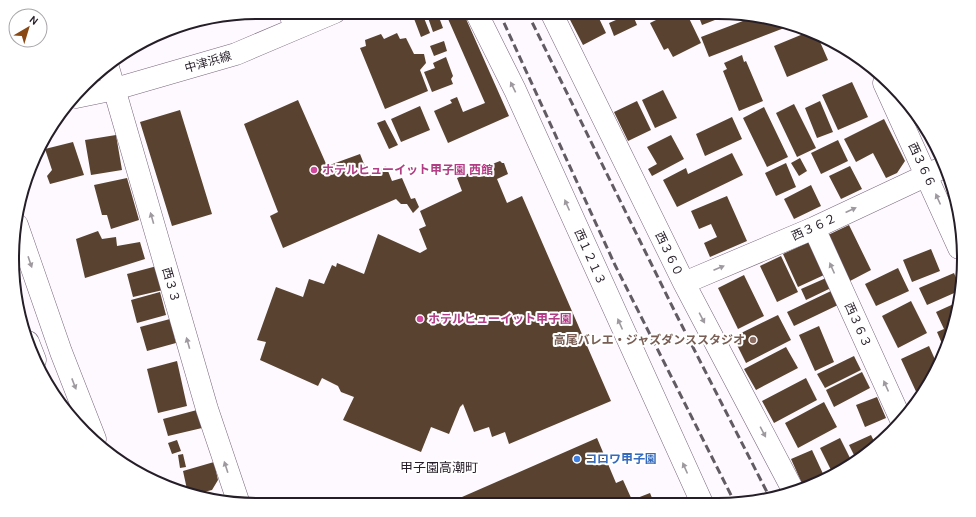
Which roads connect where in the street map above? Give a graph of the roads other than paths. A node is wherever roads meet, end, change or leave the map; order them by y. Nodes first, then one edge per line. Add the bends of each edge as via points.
1 (480, 19) edge
2 (554, 19) edge
3 (293, 20) edge
4 (109, 71) edge
5 (115, 89) junction
6 (888, 90) edge
7 (83, 96) edge
8 (934, 171) edge
9 (814, 228) junction
10 (20, 235) edge
11 (956, 238) edge
12 (684, 283) junction
13 (899, 415) edge
14 (92, 430) edge
15 (791, 486) edge
16 (237, 497) edge
17 (700, 498) edge

17 -> 1 main road, 西１２１３ via 515,90
2 - 12 main road, 西３６０
3 - 5 main road, 中津浜線 via 236,54
4 - 5 main road, 西３３
5 - 7 main road, 中津浜線
16 -> 5 main road, 西３３ via 207,409
6 - 8 main road, 西３６６
9 -> 8 main road, 西３６２
11 -> 8 main road, 西３６６
12 -> 9 main road, 西３６２
13 -> 9 main road, 西３６３
10 -> 14 main road
12 -> 15 main road, 西３６０

